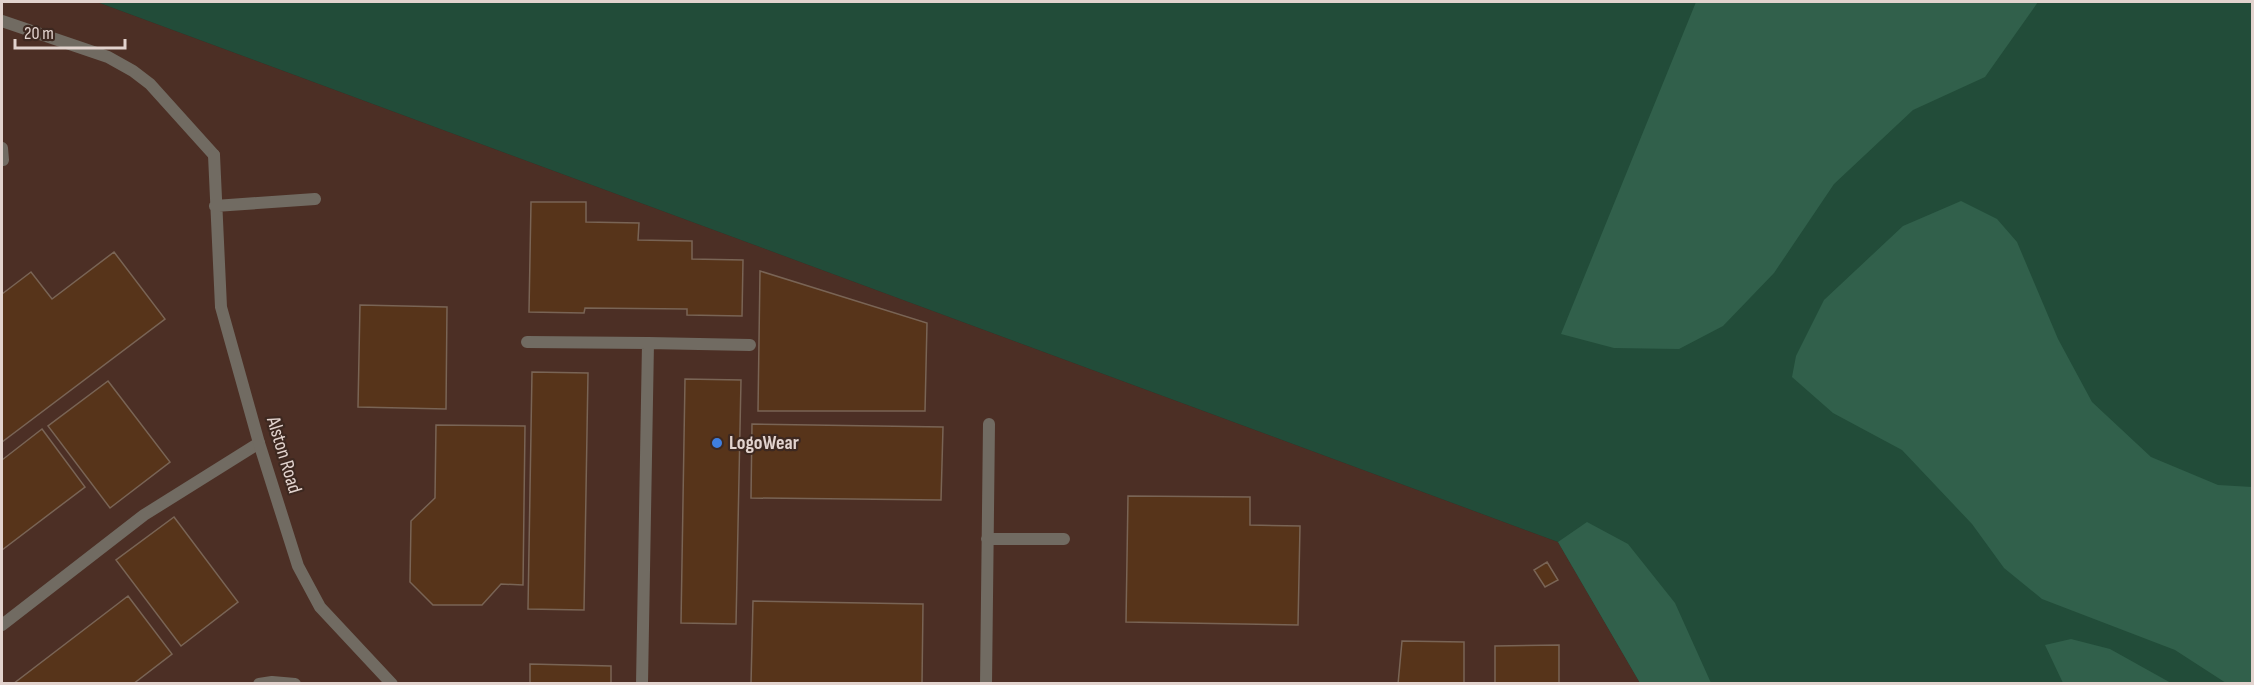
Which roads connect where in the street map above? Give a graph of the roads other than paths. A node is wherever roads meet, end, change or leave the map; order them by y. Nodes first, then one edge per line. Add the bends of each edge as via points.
1 (2, 21) edge
2 (315, 199) dead end
3 (215, 206) junction
4 (527, 342) dead end
5 (648, 343) junction
6 (750, 345) dead end
7 (989, 424) dead end
8 (259, 443) junction
9 (987, 539) junction
10 (1064, 539) dead end
11 (2, 625) edge
12 (259, 684) edge
13 (294, 684) edge
14 (392, 684) edge
15 (642, 684) edge
16 (986, 684) edge

1 - 3 street, Alston Road via 108,57 150,84 214,155
2 - 3 street
3 - 8 street, Alston Road via 221,307
4 - 5 street
5 - 6 street
5 - 15 street
7 - 9 street
8 - 11 street via 144,515
8 - 14 street, Alston Road via 298,566 320,606
9 - 10 street
9 - 16 street
12 - 13 street

